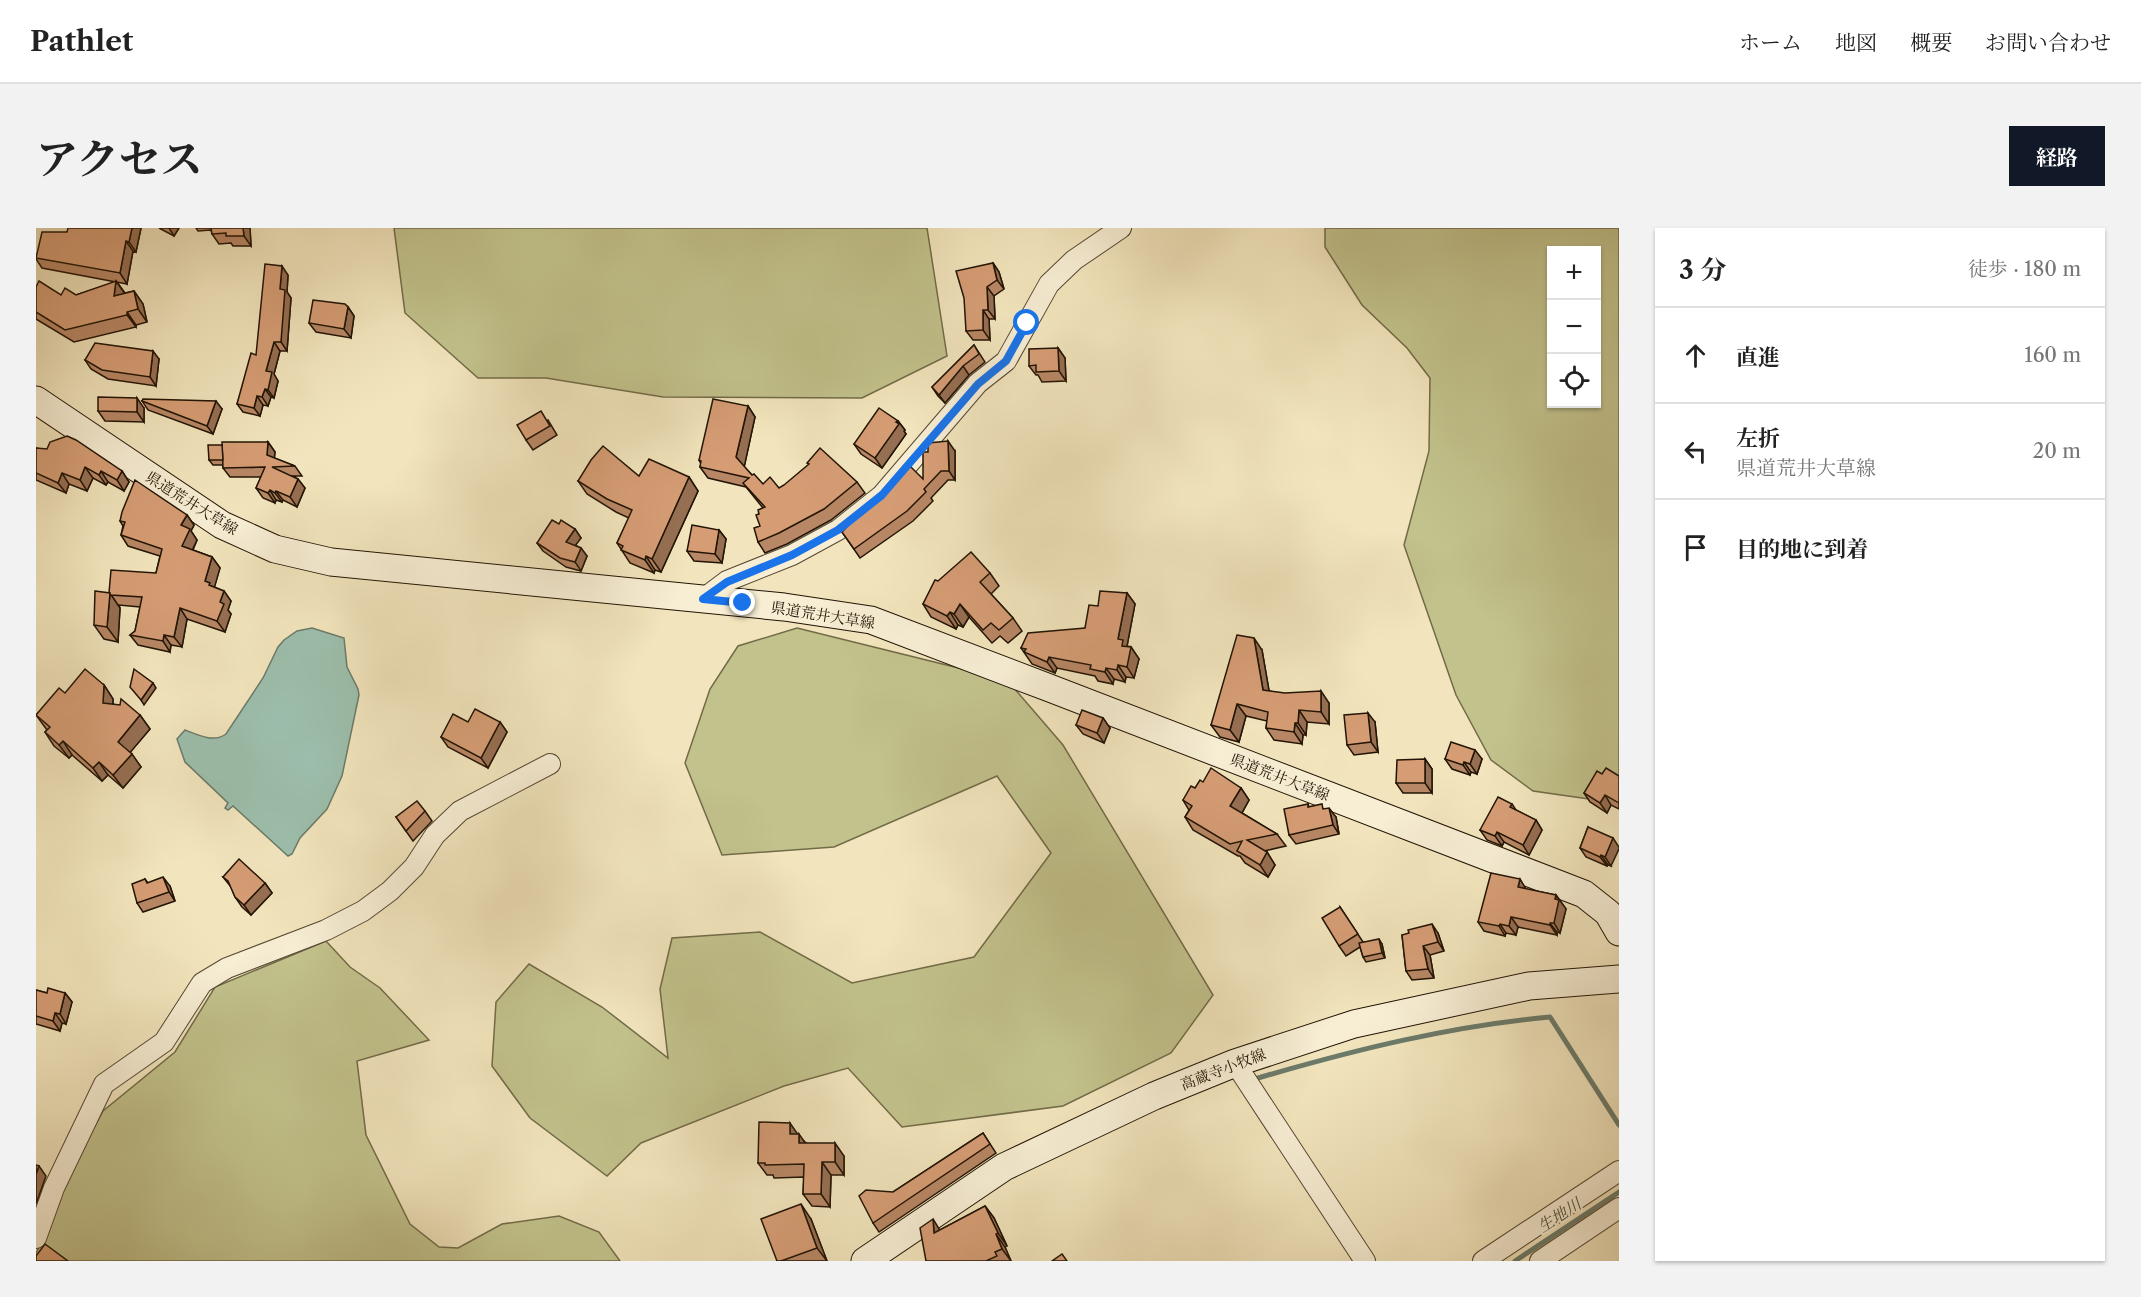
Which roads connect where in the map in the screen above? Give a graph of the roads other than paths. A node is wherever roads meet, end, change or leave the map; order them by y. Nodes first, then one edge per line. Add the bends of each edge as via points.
1 (1121, 228) edge
2 (36, 390) edge
3 (36, 400) edge
4 (71, 425) junction
5 (703, 599) junction
6 (550, 764) dead end
7 (1619, 932) edge
8 (1619, 979) edge
9 (1235, 1063) junction
10 (1619, 1172) edge
11 (1619, 1208) edge
12 (36, 1238) edge
13 (865, 1261) edge
14 (1365, 1261) edge
15 (1483, 1261) edge
16 (1540, 1261) edge

1 - 5 street via 1074,260 1048,284 1006,361 978,384 882,495 838,530 792,555 727,582
2 - 4 main road, 県道荒井大草線
3 - 4 main road, 県道荒井大草線
4 - 5 main road, 県道荒井大草線 via 222,525 275,549 331,562
5 - 7 main road, 県道荒井大草線 via 871,620 1584,894 1608,913
6 - 12 street via 460,811 435,835 414,867 363,911 202,982 164,1042 104,1084 62,1169
8 - 9 main road, 高蔵寺小牧線 via 1529,986 1353,1024
9 - 13 main road, 高蔵寺小牧線 via 1154,1096 1004,1167
9 - 14 street
10 - 15 street
11 - 16 street

